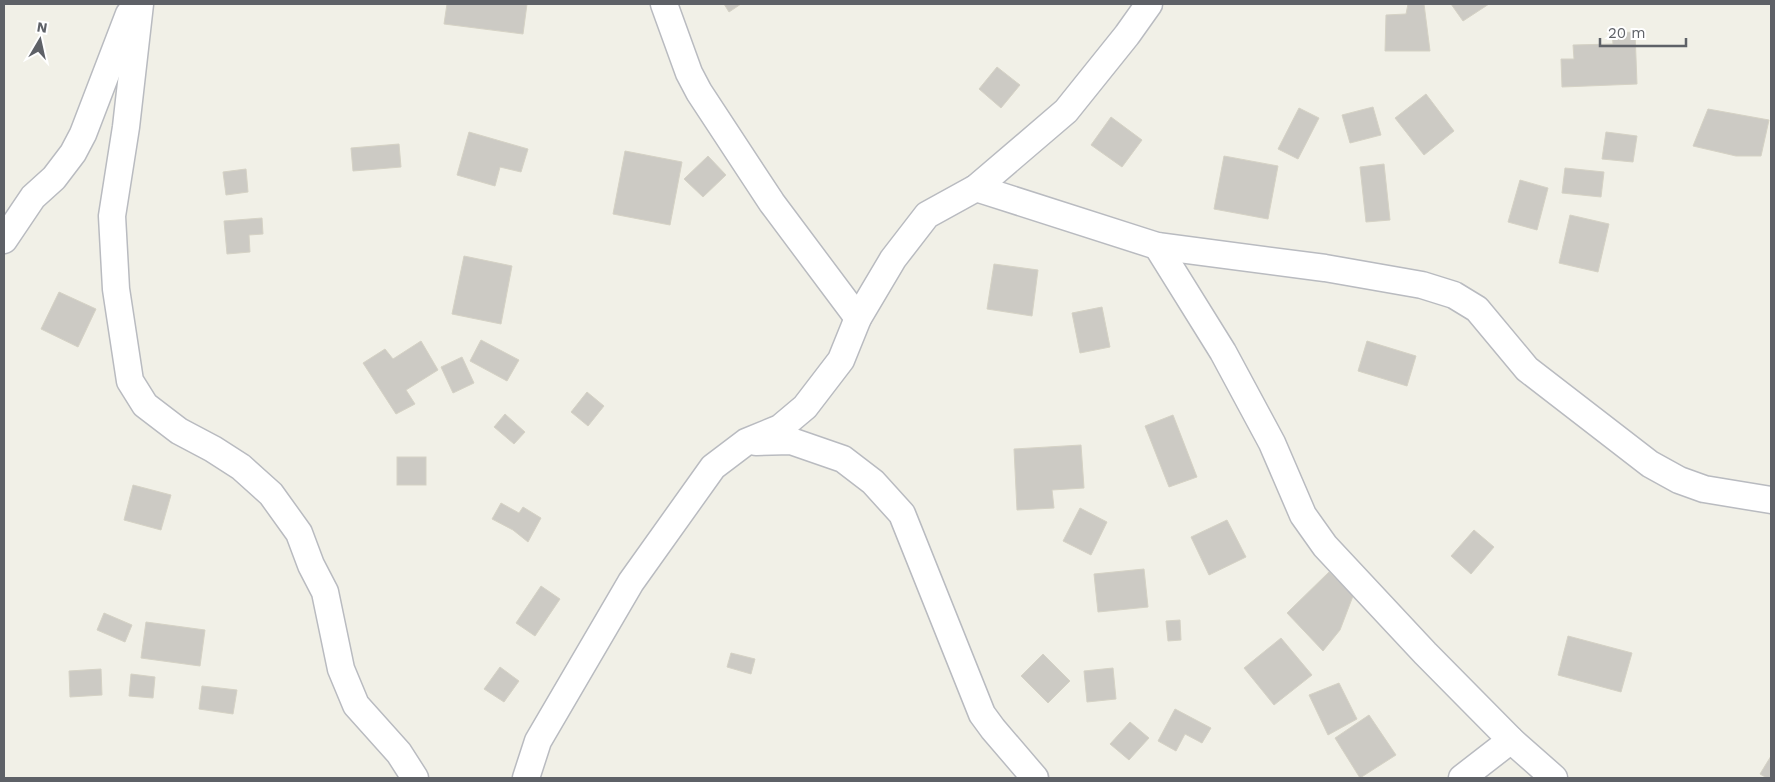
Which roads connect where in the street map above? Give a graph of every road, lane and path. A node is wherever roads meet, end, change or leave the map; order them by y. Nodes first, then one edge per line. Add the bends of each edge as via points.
1 (133, 4) edge
2 (140, 4) edge
3 (664, 4) edge
4 (1149, 4) edge
5 (976, 188) junction
6 (4, 240) edge
7 (1157, 246) junction
8 (858, 318) junction
9 (746, 442) junction
10 (1771, 500) edge
11 (1511, 740) junction
12 (415, 778) edge
13 (526, 778) edge
14 (1035, 778) edge
15 (1462, 778) edge
16 (1554, 778) edge

1 - 6 street via 74,153 33,197
2 - 12 street via 112,216 116,290 130,381 145,405 179,431 241,467 270,494 299,534 325,592 340,669 356,704 399,753
3 - 8 street via 699,92 772,202
4 - 5 street via 1066,111
5 - 7 street
5 - 8 street via 928,215 893,259
7 - 10 street via 1325,268 1422,285 1454,295 1477,309 1527,369 1650,464 1704,489
7 - 11 street via 1224,352 1272,443 1303,515 1326,546 1424,654
8 - 9 street via 841,360 806,408 780,428
9 - 13 street via 713,467 631,582 538,741
9 - 14 street via 791,441 844,459 874,482 902,514 982,714
11 - 15 street
11 - 16 street

